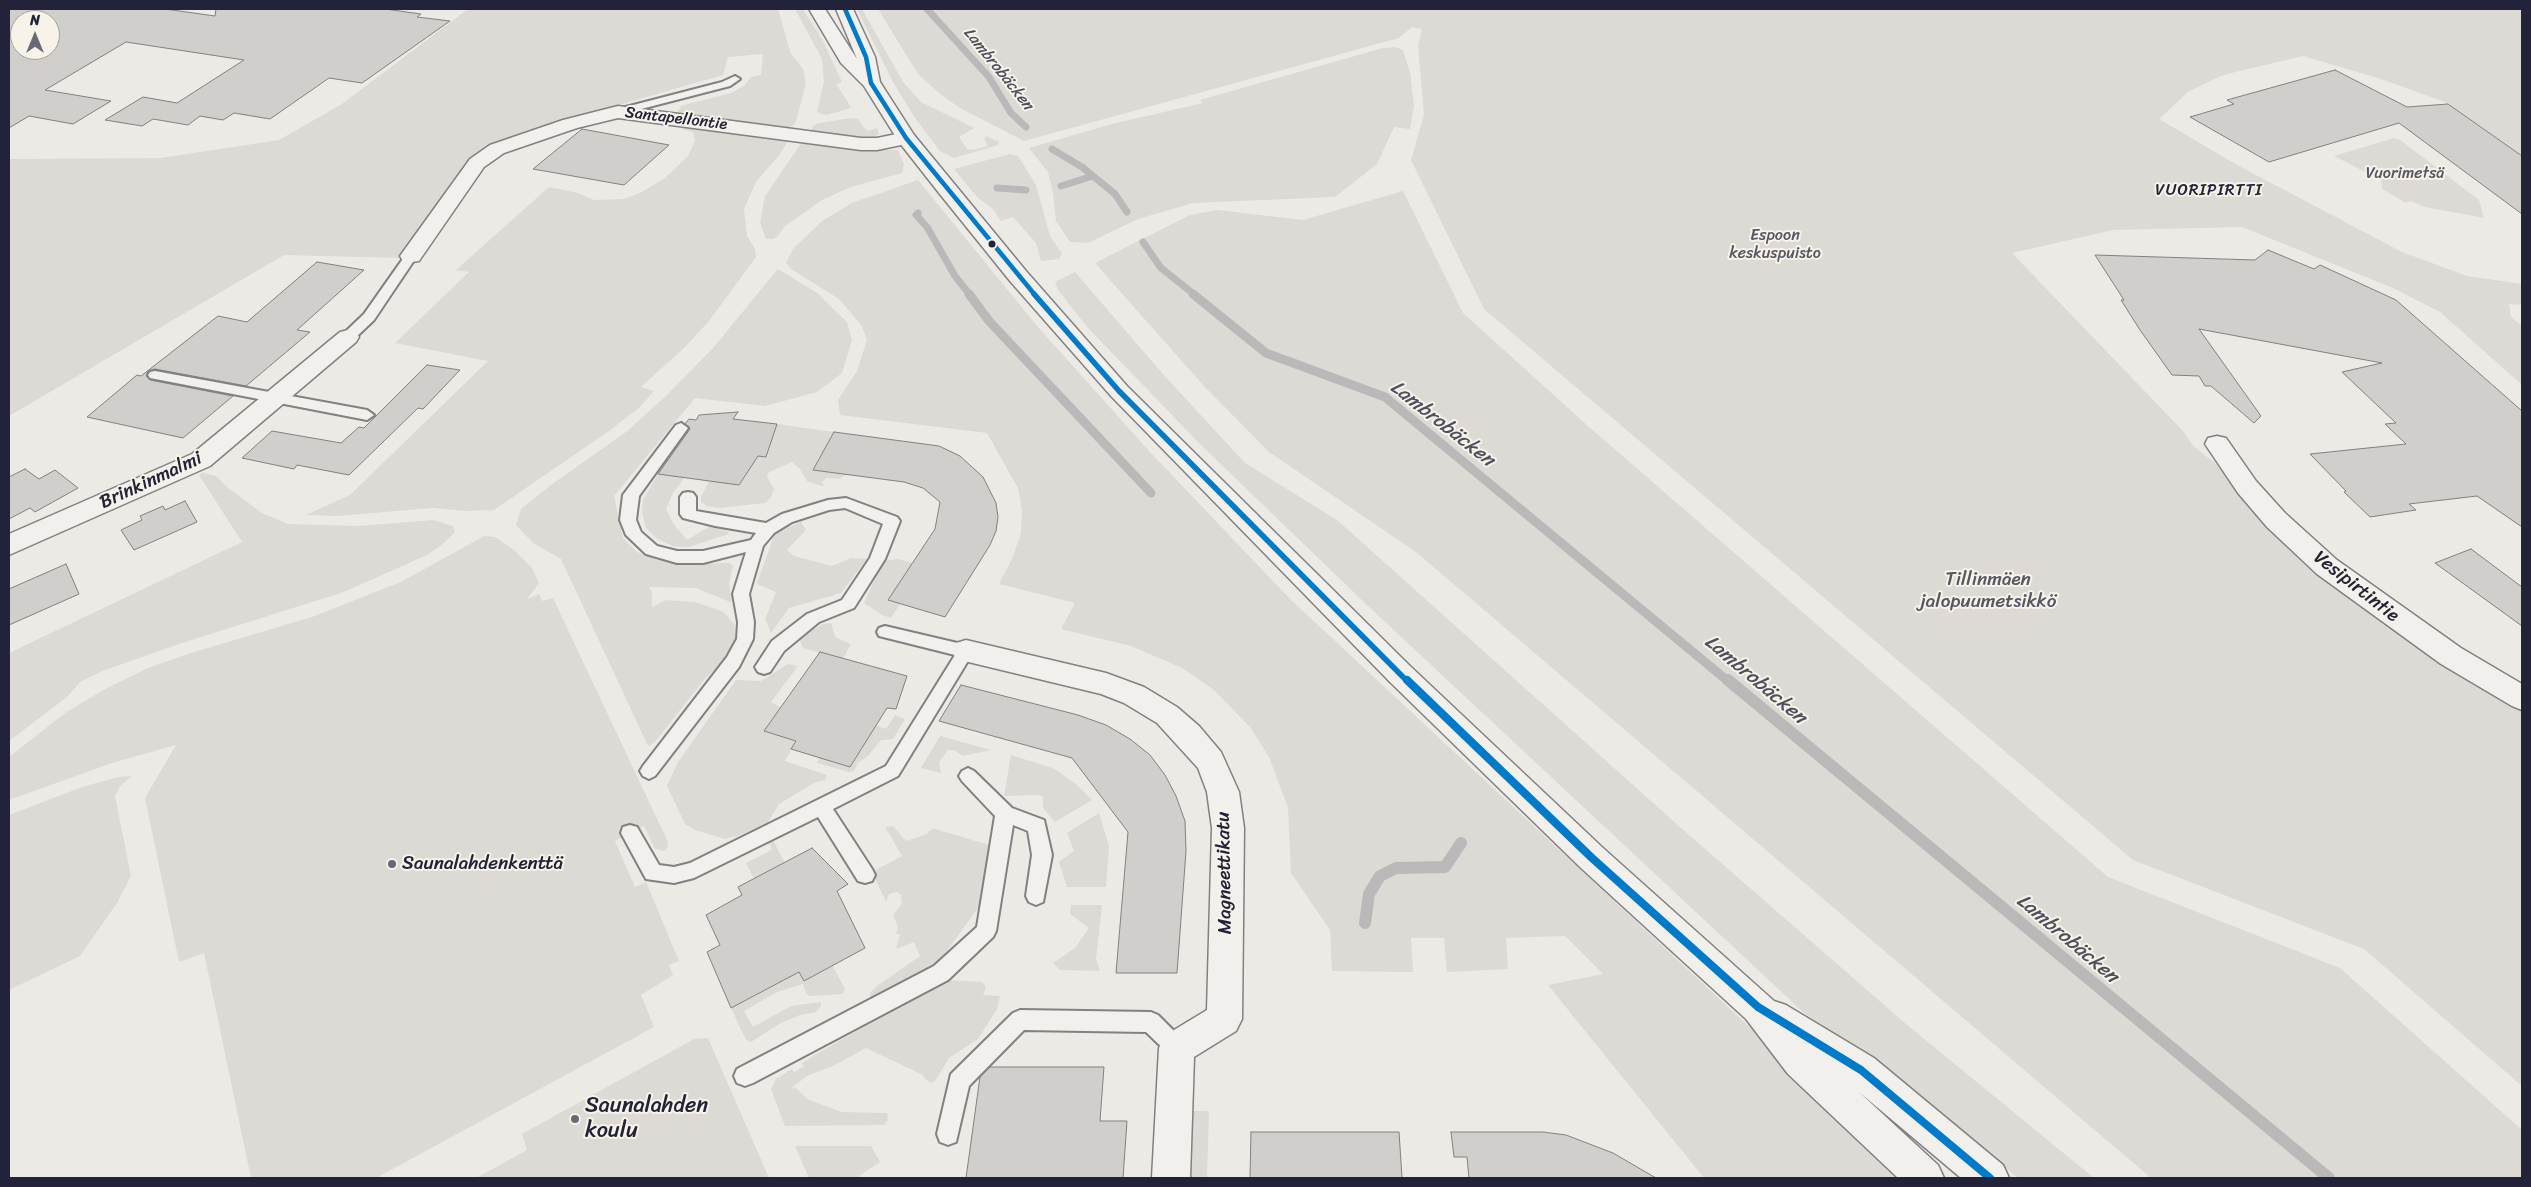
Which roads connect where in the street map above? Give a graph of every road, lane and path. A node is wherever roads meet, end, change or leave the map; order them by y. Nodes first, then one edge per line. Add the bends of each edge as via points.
1 (817, 9) edge
2 (845, 9) edge
3 (735, 79) dead end
4 (871, 83) junction
5 (618, 112) junction
6 (906, 138) junction
7 (411, 256) joint
8 (348, 337) joint
9 (155, 375) dead end
10 (276, 397) junction
11 (367, 416) dead end
12 (681, 428) dead end
13 (2217, 444) dead end
14 (688, 497) dead end
15 (768, 529) junction
16 (756, 544) junction
17 (9, 545) edge
18 (884, 632) dead end
19 (966, 651) junction
20 (764, 667) dead end
21 (2522, 698) edge
22 (649, 771) dead end
23 (968, 776) dead end
24 (821, 806) junction
25 (1005, 814) junction
26 (630, 833) dead end
27 (865, 875) dead end
28 (1036, 896) dead end
29 (1758, 1007) junction
30 (1177, 1048) junction
31 (745, 1076) dead end
32 (948, 1134) dead end
33 (1171, 1178) edge
34 (1925, 1178) edge
35 (1990, 1178) edge

1 - 4 main road via 847,59
2 - 4 main road via 866,57
3 - 5 lane
4 - 6 main road
5 - 6 main road, Santapellontie via 861,144
5 - 7 main road, Santapellontie via 570,124 497,149 477,164
6 - 29 main road via 1018,276 1119,391 1407,681 1592,858
7 - 8 lane via 369,317
8 - 10 main road, Brinkinmalmi
9 - 10 lane
10 - 11 lane
10 - 17 main road, Brinkinmalmi via 202,460
12 - 16 lane via 630,495 628,520 634,535 652,550 677,557 703,557
13 - 21 main road, Vesipirtintie via 2247,487 2276,520 2327,568 2450,656
14 - 15 lane via 688,514
15 - 16 lane
15 - 20 lane via 787,518 846,503 892,521 877,559 848,604 813,618 778,646
16 - 22 lane via 741,594 746,622 745,639 733,662
18 - 19 lane
19 - 24 lane via 892,771
19 - 30 main road, Magneettikatu via 1106,684 1134,695 1167,715 1210,761 1223,792 1228,828 1224,1019
23 - 25 lane
24 - 26 lane via 694,870 674,875 652,873
24 - 27 lane
25 - 28 lane via 1037,826 1042,855
25 - 31 lane via 986,931 941,973
29 - 34 main road via 1801,1062
29 - 35 main road via 1861,1070
30 - 32 lane via 1151,1022 1020,1020 959,1081
30 - 33 main road

